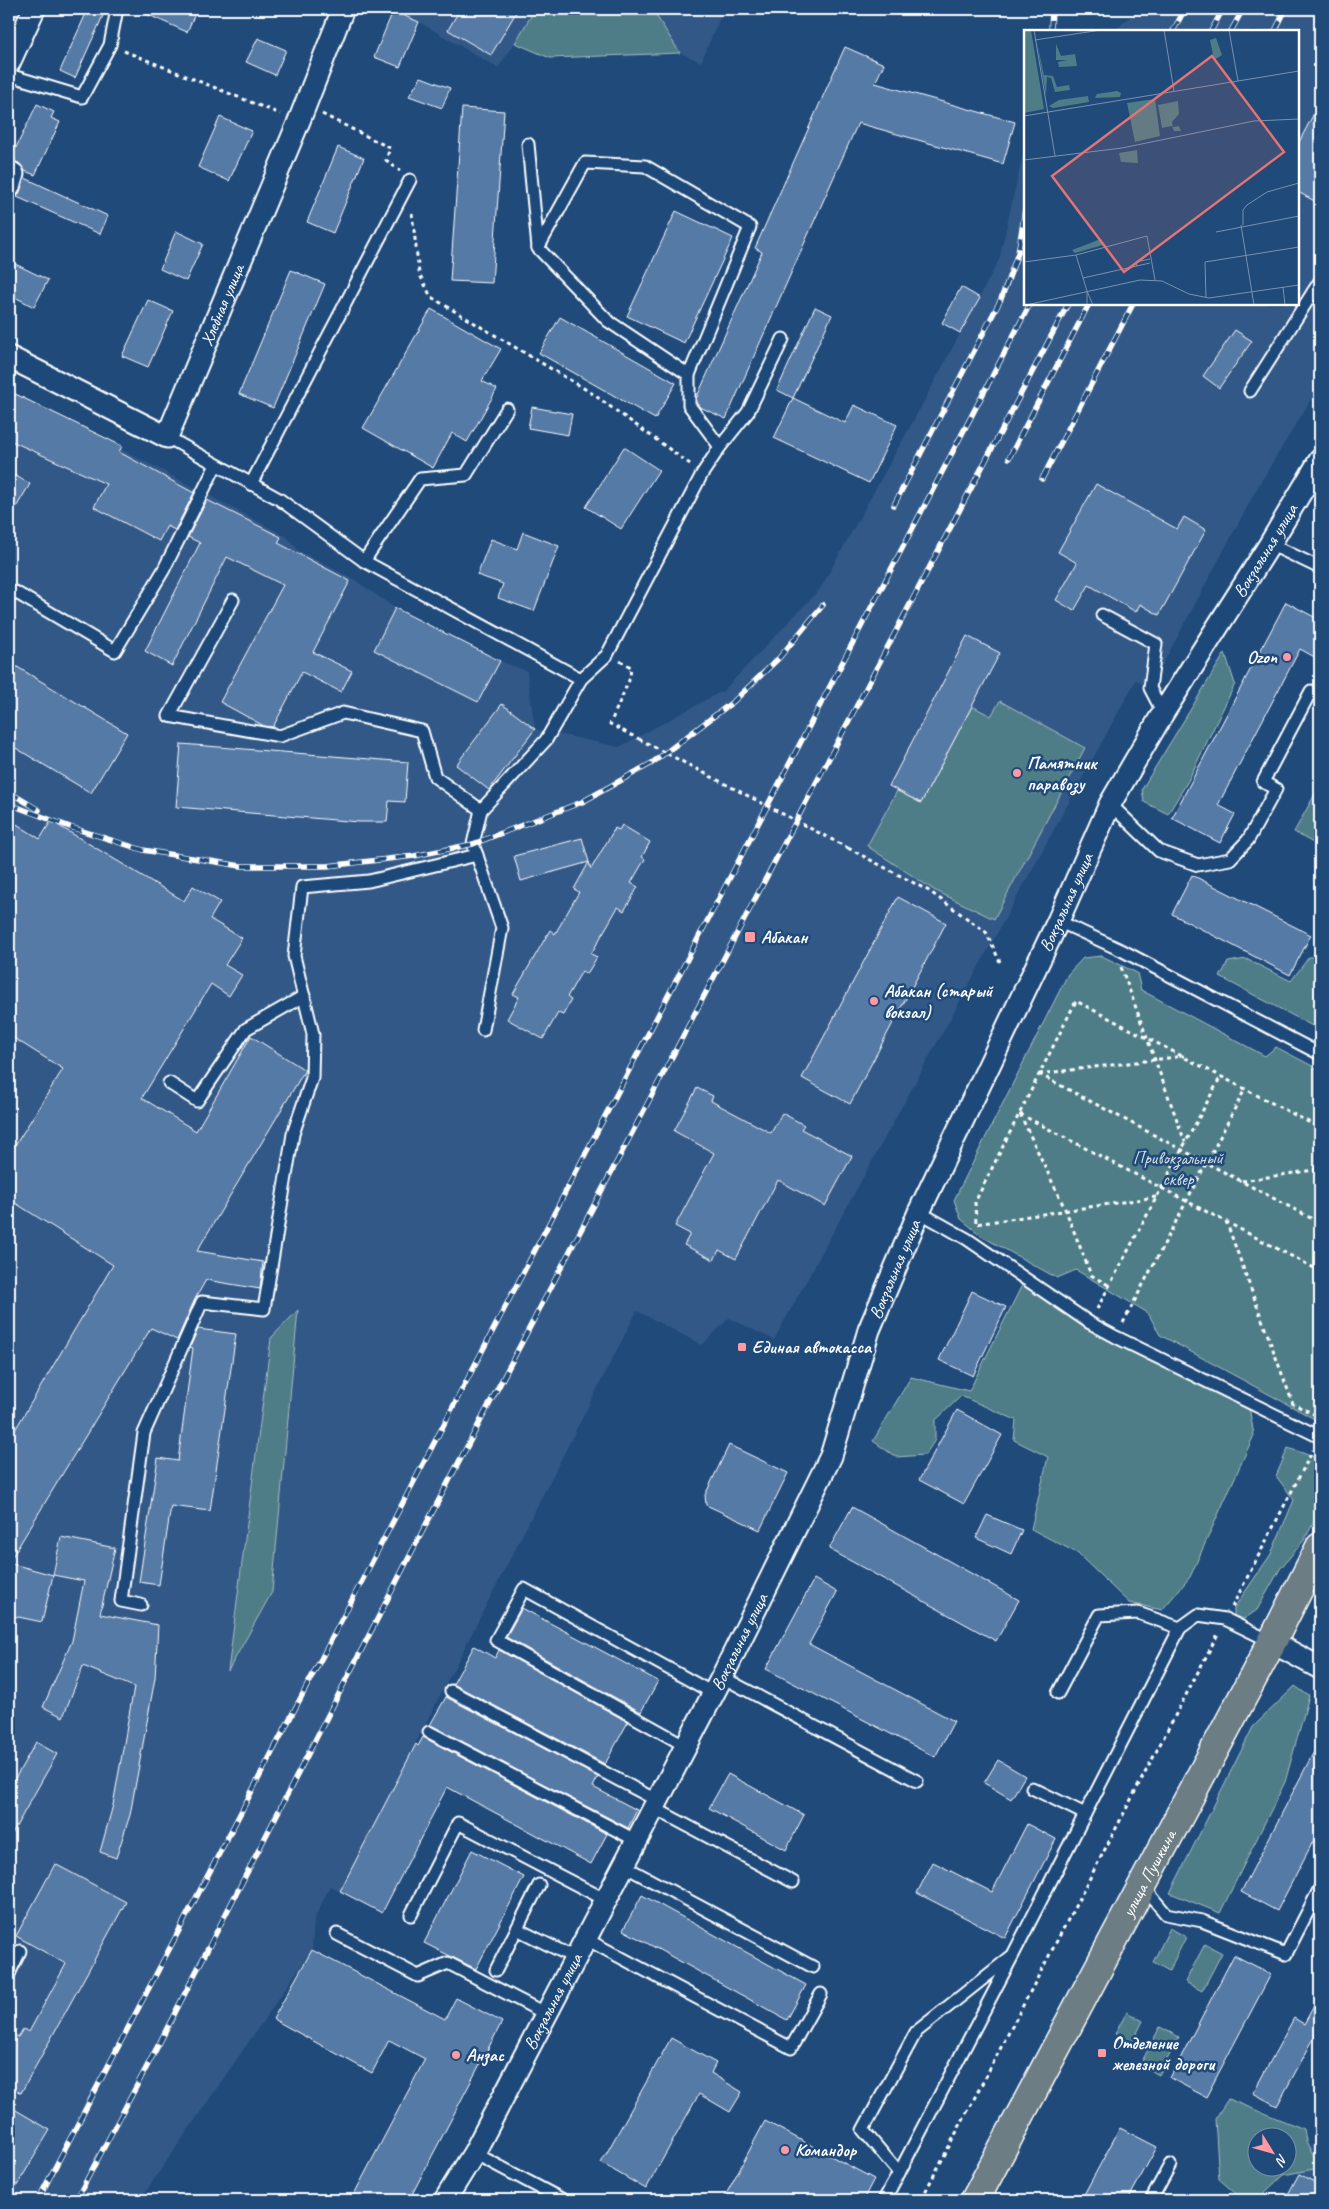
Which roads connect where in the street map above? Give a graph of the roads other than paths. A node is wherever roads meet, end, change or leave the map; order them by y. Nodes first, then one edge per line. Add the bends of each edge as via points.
1 (34, 9) edge
2 (117, 9) edge
3 (343, 9) edge
4 (9, 63) edge
5 (9, 75) edge
6 (528, 144) dead end
7 (9, 172) edge
8 (410, 180) road end
9 (9, 186) edge
10 (538, 248) junction
11 (1320, 281) edge
12 (1317, 294) edge
13 (783, 338) dead end
14 (9, 357) edge
15 (689, 375) junction
16 (1250, 391) dead end
17 (507, 409) dead end
18 (167, 437) junction
19 (720, 448) junction
20 (1320, 460) edge
21 (216, 465) junction
22 (251, 484) junction
23 (1270, 544) junction
24 (364, 561) junction
25 (1320, 568) edge
26 (15, 592) dead end
27 (233, 600) dead end
28 (1102, 615) dead end
29 (581, 679) junction
30 (1320, 696) edge
31 (1163, 713) junction
32 (1110, 804) junction
33 (481, 810) junction
34 (477, 855) junction
35 (1058, 921) junction
36 (304, 996) junction
37 (484, 1030) dead end
38 (1320, 1054) edge
39 (169, 1084) dead end
40 (920, 1212) junction
41 (1320, 1437) edge
42 (1320, 1546) edge
43 (141, 1605) dead end
44 (1180, 1628) junction
45 (1272, 1642) junction
46 (1320, 1668) edge
47 (718, 1685) junction
48 (451, 1691) dead end
49 (1058, 1693) dead end
50 (429, 1732) dead end
51 (686, 1746) junction
52 (917, 1781) dead end
53 (1032, 1788) dead end
54 (656, 1804) junction
55 (1085, 1814) junction
56 (637, 1842) junction
57 (624, 1866) junction
58 (793, 1882) dead end
59 (539, 1885) dead end
60 (1142, 1885) junction
61 (1320, 1888) edge
62 (606, 1900) junction
63 (412, 1914) dead end
64 (517, 1929) junction
65 (337, 1934) dead end
66 (586, 1938) junction
67 (20, 1951) dead end
68 (1013, 1955) junction
69 (575, 1958) junction
70 (813, 1967) dead end
71 (496, 1970) dead end
72 (9, 1974) edge
73 (821, 1994) dead end
74 (546, 2014) junction
75 (474, 2153) junction
76 (1170, 2165) dead end
77 (898, 2173) junction
78 (445, 2200) edge
79 (563, 2200) edge
80 (884, 2200) edge
81 (975, 2200) edge
82 (1151, 2200) edge

1 - 4 street
2 - 5 lane via 110,45 82,97
3 - 18 street, Хлебная улица
6 - 10 lane
7 - 9 street via 13,174
8 - 22 lane
10 - 15 lane via 608,321
10 - 15 lane via 585,163 645,166 750,227
11 - 12 lane
12 - 16 lane
13 - 19 lane via 748,412
14 - 18 street
15 - 19 lane via 689,405
17 - 24 lane via 466,475 420,479
18 - 21 lane
19 - 29 lane via 702,474 607,655
20 - 23 street, Вокзальная улица
21 - 22 lane
21 - 26 lane via 163,571 115,651
22 - 24 lane via 279,499
23 - 25 lane
23 - 31 street, Вокзальная улица
24 - 29 lane
27 - 33 lane via 169,716 280,736 343,713 422,732 435,776
28 - 31 lane via 1156,644 1150,688
29 - 33 lane via 546,740
30 - 32 lane via 1311,691 1263,782 1276,789 1248,840 1230,859 1198,865 1159,851
31 - 32 street, Вокзальная улица
32 - 35 street, Вокзальная улица
33 - 34 lane via 473,844
34 - 36 lane via 369,881 302,887 294,956
34 - 37 lane via 502,928
35 - 38 lane via 1123,951
35 - 40 street, Вокзальная улица
36 - 39 lane via 246,1029 196,1101
36 - 43 lane via 313,1034 312,1078 293,1134 264,1309 202,1302 144,1433 121,1601
40 - 41 lane via 967,1238 1090,1323
40 - 47 street, Вокзальная улица via 869,1330 831,1456
42 - 45 main road, улица Пушкина
44 - 45 lane via 1198,1615 1225,1619
44 - 49 lane via 1138,1613 1099,1614
44 - 55 lane
45 - 46 street
45 - 60 main road, улица Пушкина
47 - 51 street, Вокзальная улица
47 - 51 lane via 524,1589 496,1640
47 - 52 lane
48 - 54 lane
50 - 56 lane
51 - 54 street, Вокзальная улица
53 - 55 lane
54 - 56 street, Вокзальная улица
54 - 58 lane
55 - 68 lane
56 - 57 street, Вокзальная улица
57 - 62 street, Вокзальная улица
57 - 70 lane
59 - 64 lane
60 - 61 lane via 1166,1914 1202,1921 1286,1954
60 - 81 main road, улица Пушкина
62 - 63 lane via 458,1823
62 - 66 street, Вокзальная улица
64 - 69 lane
64 - 71 lane
65 - 74 lane via 418,1976 448,1963
66 - 69 street, Вокзальная улица
66 - 73 lane via 791,2048
67 - 72 lane
68 - 77 lane
68 - 77 lane via 916,2032 863,2130
69 - 74 street, Вокзальная улица
74 - 75 street, Вокзальная улица
75 - 78 street, Вокзальная улица
75 - 79 lane
76 - 82 lane
77 - 80 lane

